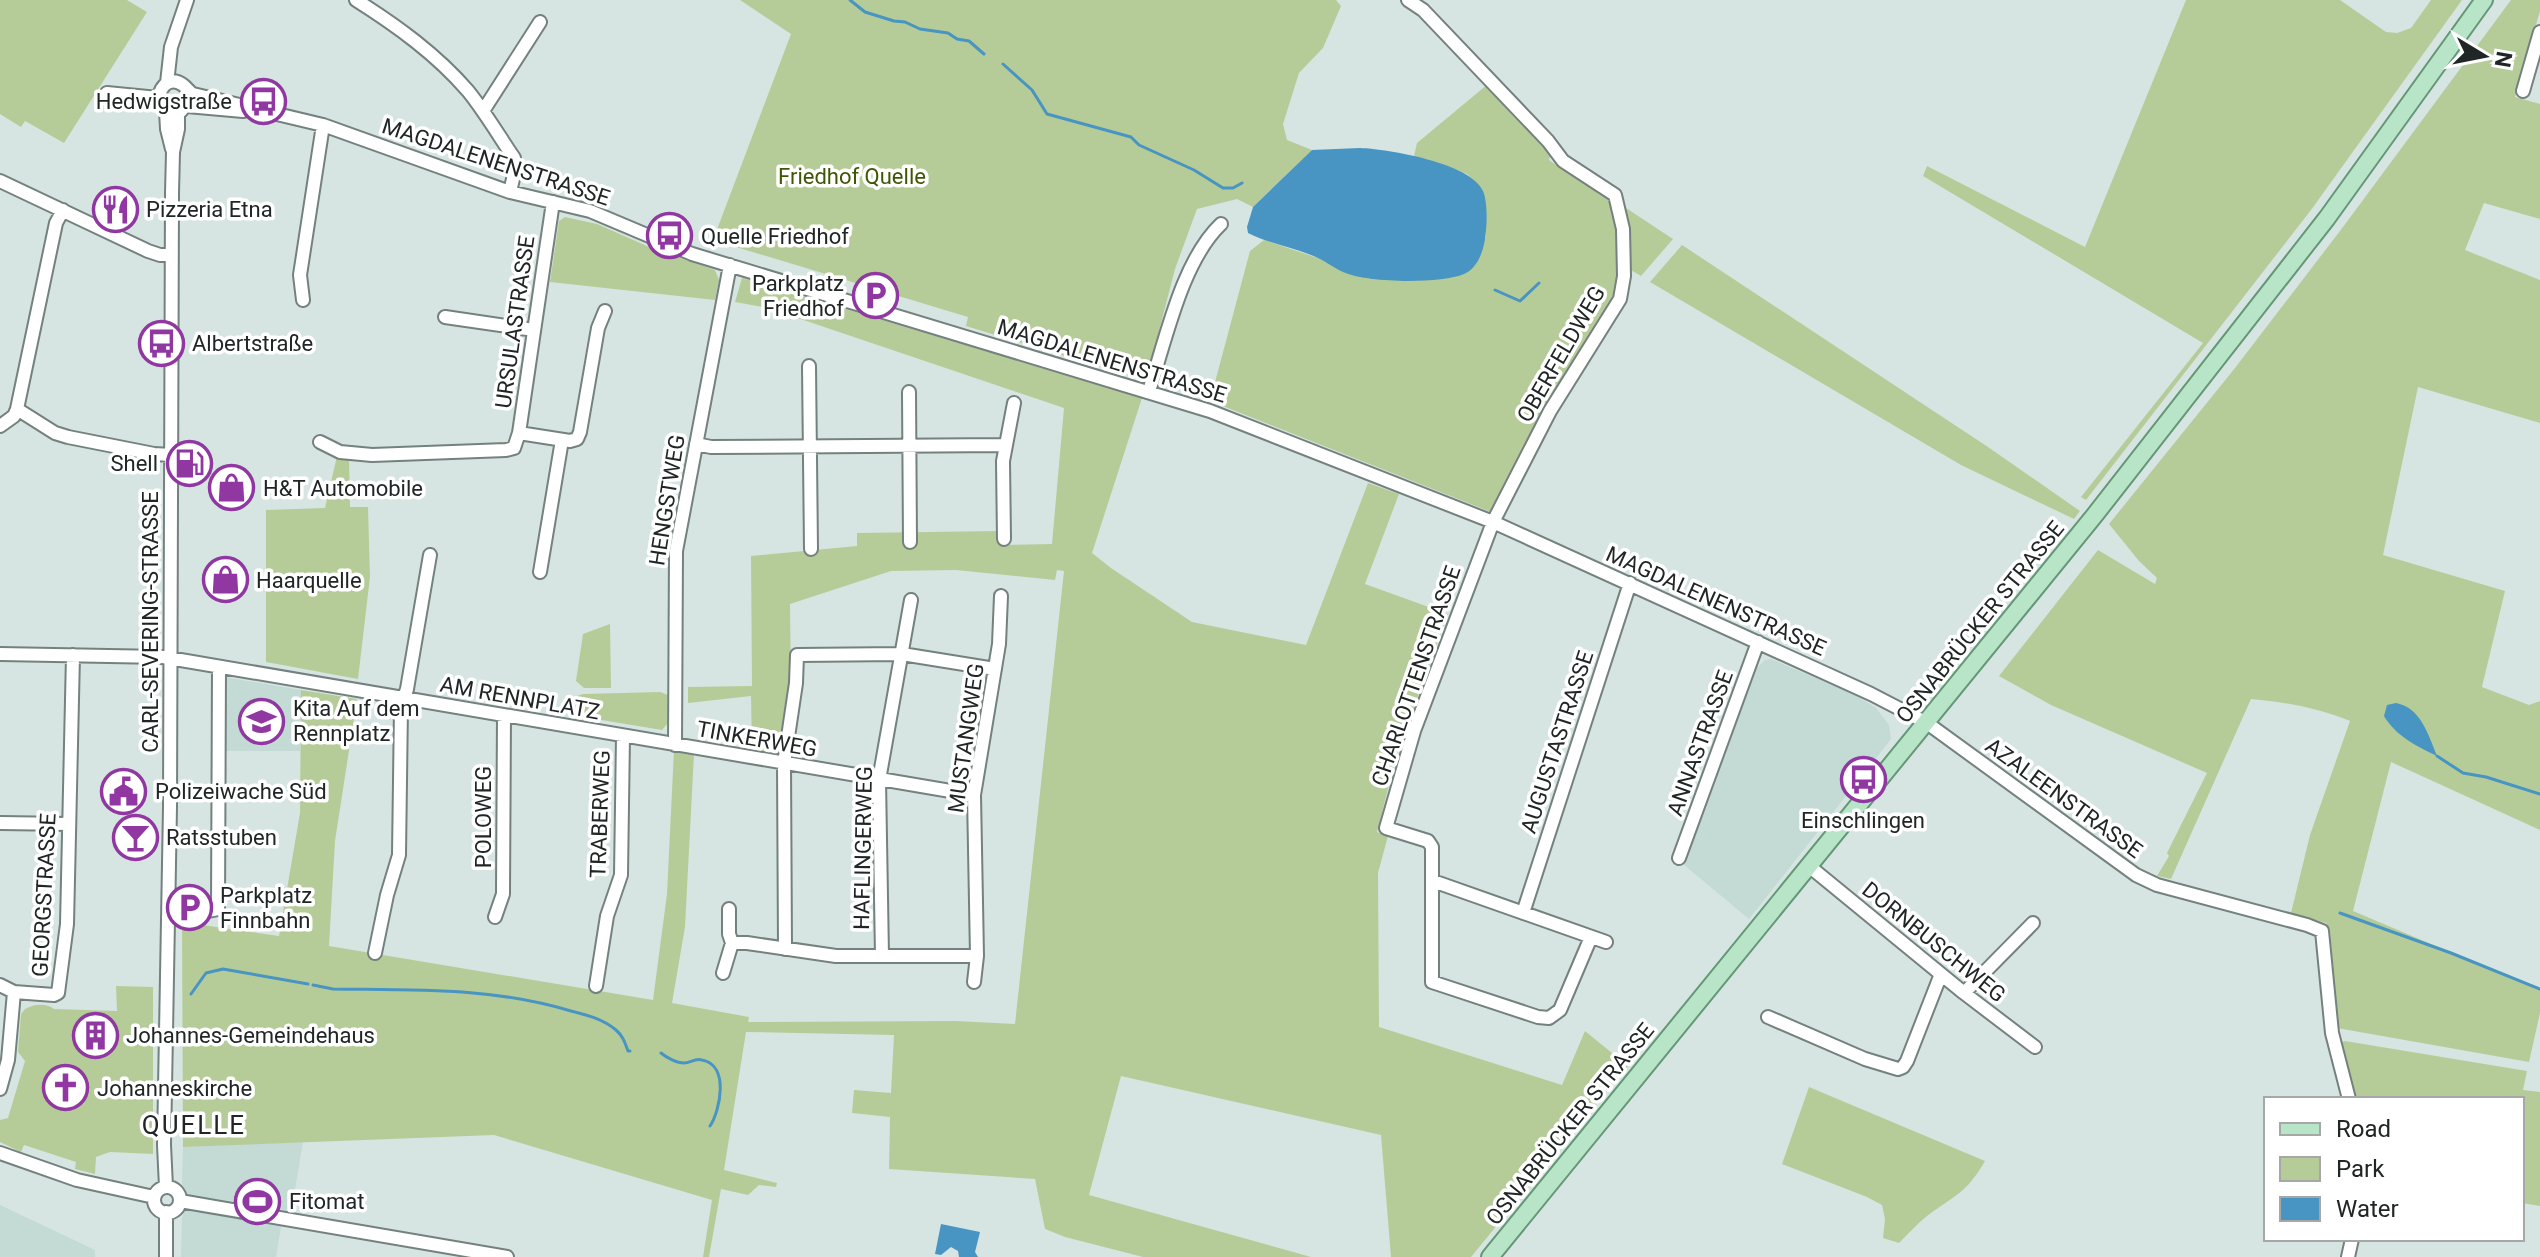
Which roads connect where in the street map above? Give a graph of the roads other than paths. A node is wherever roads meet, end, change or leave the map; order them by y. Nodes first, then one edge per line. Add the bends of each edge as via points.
1 (187, 0) edge
2 (356, 0) edge
3 (1408, 0) edge
4 (2484, 0) edge
5 (540, 22) dead end
6 (2540, 32) edge
7 (178, 86) junction
8 (2523, 91) dead end
9 (107, 93) dead end
10 (158, 98) junction
11 (177, 110) junction
12 (258, 111) junction
13 (483, 111) junction
14 (323, 125) junction
15 (0, 181) edge
16 (510, 192) junction
17 (553, 202) junction
18 (63, 210) junction
19 (1221, 224) dead end
20 (171, 255) junction
21 (730, 265) junction
22 (303, 300) dead end
23 (605, 311) dead end
24 (445, 317) dead end
25 (534, 330) junction
26 (809, 366) dead end
27 (1149, 391) junction
28 (909, 392) dead end
29 (1014, 403) dead end
30 (17, 409) junction
31 (0, 426) edge
32 (519, 433) junction
33 (562, 440) junction
34 (320, 442) dead end
35 (696, 444) junction
36 (909, 444) junction
37 (810, 445) junction
38 (1006, 445) junction
39 (171, 455) junction
40 (1493, 522) junction
41 (1004, 539) dead end
42 (910, 542) dead end
43 (811, 549) dead end
44 (430, 555) dead end
45 (540, 572) dead end
46 (1630, 583) junction
47 (1001, 596) dead end
48 (911, 600) dead end
49 (1758, 642) junction
50 (0, 654) edge
51 (902, 654) junction
52 (73, 655) junction
53 (170, 658) junction
54 (219, 667) junction
55 (995, 669) junction
56 (404, 699) junction
57 (504, 716) junction
58 (1927, 723) junction
59 (623, 736) junction
60 (675, 745) junction
61 (784, 764) junction
62 (879, 780) junction
63 (974, 795) junction
64 (0, 823) edge
65 (69, 824) junction
66 (1679, 858) dead end
67 (1809, 866) junction
68 (1433, 881) junction
69 (729, 909) dead end
70 (208, 911) dead end
71 (1523, 913) junction
72 (495, 917) dead end
73 (2033, 923) dead end
74 (1591, 937) junction
75 (1606, 942) dead end
76 (732, 943) junction
77 (785, 949) junction
78 (375, 953) dead end
79 (882, 956) junction
80 (977, 956) junction
81 (723, 973) dead end
82 (1941, 974) junction
83 (974, 982) dead end
84 (0, 985) edge
85 (596, 986) dead end
86 (14, 992) junction
87 (1964, 993) junction
88 (1768, 1017) dead end
89 (2035, 1047) dead end
90 (0, 1089) edge
91 (2348, 1097) edge
92 (0, 1153) edge
93 (166, 1187) junction
94 (154, 1197) junction
95 (180, 1201) junction
96 (166, 1212) junction
97 (166, 1257) edge
98 (507, 1257) edge
99 (1490, 1257) edge

1 - 7 street via 171,47
2 - 13 street via 440,62
3 - 40 street, OBERFELDWEG via 1563,161 1615,195 1623,229 1620,299 1550,411
4 - 58 main road, OSNABRÜCKER STRASSE via 2230,344
5 - 13 street
6 - 8 street
7 - 10 street via 160,89
7 - 11 street, CARL-SEVERING-STRASSE
7 - 12 street, MAGDALENENSTRASSE
9 - 10 street
10 - 11 street via 159,104
11 - 12 street, MAGDALENENSTRASSE
11 - 20 street, CARL-SEVERING-STRASSE
12 - 14 street, MAGDALENENSTRASSE
13 - 16 street via 514,158
14 - 16 street, MAGDALENENSTRASSE
14 - 22 street via 300,275
15 - 18 street
16 - 17 street, MAGDALENENSTRASSE
17 - 21 street, MAGDALENENSTRASSE
17 - 25 street, URSULASTRASSE
18 - 20 street via 148,251
18 - 30 street
19 - 27 street via 1197,252
20 - 39 street, CARL-SEVERING-STRASSE
21 - 27 street, MAGDALENENSTRASSE
21 - 35 street, HENGSTWEG
23 - 33 street via 580,432 577,439
24 - 25 street
25 - 32 street, URSULASTRASSE
26 - 37 street
27 - 40 street, MAGDALENENSTRASSE
28 - 36 street
29 - 38 street
30 - 31 street
30 - 39 street via 68,437
32 - 33 street
32 - 34 street, URSULASTRASSE via 514,448 506,450 372,455 340,452
33 - 45 street
35 - 37 street
35 - 60 street, HENGSTWEG via 676,551
36 - 37 street
36 - 38 street
36 - 42 street
37 - 43 street
38 - 41 street
39 - 53 street, CARL-SEVERING-STRASSE
40 - 46 street, MAGDALENENSTRASSE
40 - 68 street, CHARLOTTENSTRASSE via 1411,739 1386,828 1428,841
44 - 56 street
46 - 49 street, MAGDALENENSTRASSE
46 - 71 street, AUGUSTASTRASSE
47 - 55 street, MUSTANGWEG
48 - 51 street, HAFLINGERWEG
49 - 58 street, MAGDALENENSTRASSE
49 - 66 street, ANNASTRASSE
50 - 52 street, AM RENNPLATZ
51 - 55 street
51 - 61 street via 797,655
51 - 62 street, HAFLINGERWEG
52 - 53 street, AM RENNPLATZ
52 - 65 street, GEORGSTRASSE
53 - 54 street, AM RENNPLATZ
53 - 93 street, CARL-SEVERING-STRASSE
54 - 56 street, AM RENNPLATZ
54 - 70 street via 218,909
55 - 63 street, MUSTANGWEG
56 - 57 street, AM RENNPLATZ
56 - 78 street via 399,855
57 - 59 street, AM RENNPLATZ
57 - 72 street, POLOWEG via 503,894
58 - 67 main road, OSNABRÜCKER STRASSE
58 - 91 street, AZALEENSTRASSE via 2136,875 2322,931 2332,1033
59 - 60 street, AM RENNPLATZ
59 - 85 street, TRABERWEG via 621,875 607,916
60 - 61 street, TINKERWEG
61 - 62 street, TINKERWEG
61 - 77 street
62 - 63 street, TINKERWEG
62 - 79 street, HAFLINGERWEG
63 - 80 street, MUSTANGWEG
64 - 65 street
65 - 86 street, GEORGSTRASSE via 66,939 58,993
67 - 82 street, DORNBUSCHWEG
67 - 99 main road, OSNABRÜCKER STRASSE
68 - 71 street
68 - 74 street, CHARLOTTENSTRASSE via 1432,982 1549,1018 1560,1010
69 - 76 street
71 - 74 street
73 - 87 street
74 - 75 street
76 - 77 street
76 - 81 street
77 - 79 street
79 - 80 street
80 - 83 street, MUSTANGWEG
82 - 87 street, DORNBUSCHWEG
82 - 88 street via 1907,1061 1898,1069
84 - 86 street
86 - 90 street, GEORGSTRASSE
87 - 89 street, DORNBUSCHWEG
92 - 94 street via 77,1180
93 - 94 street
93 - 95 street via 176,1191
94 - 96 street via 156,1206
95 - 96 street
95 - 98 street
96 - 97 street

